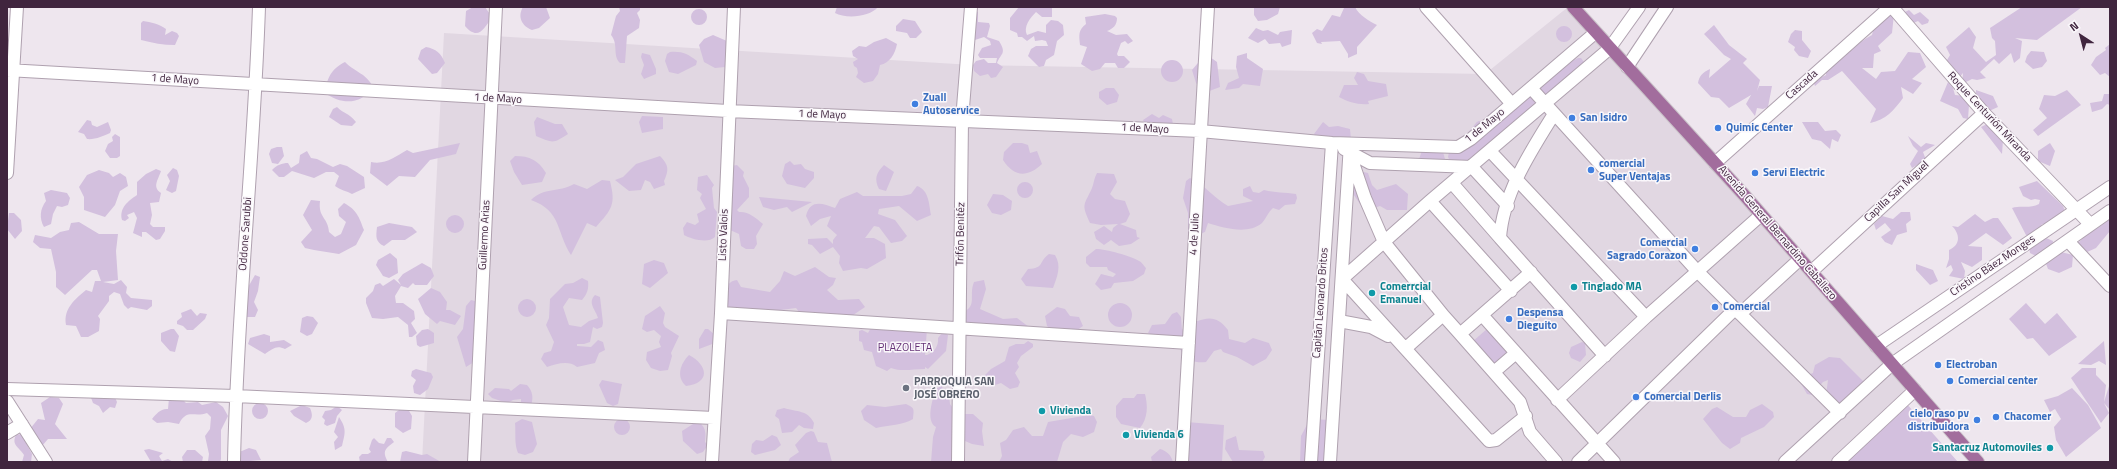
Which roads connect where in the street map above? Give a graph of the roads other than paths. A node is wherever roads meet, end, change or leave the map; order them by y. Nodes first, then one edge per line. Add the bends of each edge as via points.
1 (17, 7) edge
2 (259, 7) edge
3 (496, 7) edge
4 (734, 7) edge
5 (971, 7) edge
6 (1208, 7) edge
7 (1426, 7) edge
8 (1573, 7) edge
9 (1640, 7) edge
10 (1667, 7) edge
11 (1891, 7) edge
12 (1595, 33) junction
13 (1610, 49) junction
14 (1627, 67) junction
15 (10, 70) edge
16 (257, 85) junction
17 (1531, 88) junction
18 (492, 98) junction
19 (1512, 104) junction
20 (1545, 104) junction
21 (728, 112) junction
22 (1984, 113) junction
23 (1554, 114) junction
24 (962, 120) junction
25 (1200, 131) junction
26 (1332, 143) junction
27 (1388, 146) junction
28 (1349, 148) junction
29 (1490, 151) junction
30 (1367, 161) junction
31 (1715, 163) junction
32 (1472, 167) junction
33 (7, 173) edge
34 (1517, 180) junction
35 (1452, 183) junction
36 (2110, 187) edge
37 (1365, 198) junction
38 (1430, 201) junction
39 (1508, 206) junction
40 (2076, 210) junction
41 (2110, 211) edge
42 (1761, 215) junction
43 (2090, 224) junction
44 (1502, 240) junction
45 (2068, 241) junction
46 (1384, 242) junction
47 (1800, 259) junction
48 (1812, 271) junction
49 (1531, 272) junction
50 (1698, 272) junction
51 (1342, 279) junction
52 (2110, 286) edge
53 (1511, 291) junction
54 (1737, 312) junction
55 (721, 313) junction
56 (1443, 315) junction
57 (1482, 315) junction
58 (1646, 317) junction
59 (1340, 320) junction
60 (959, 329) junction
61 (1460, 334) junction
62 (1188, 343) junction
63 (1876, 346) junction
64 (1406, 348) junction
65 (1516, 353) junction
66 (1605, 356) junction
67 (1892, 364) junction
68 (1494, 372) junction
69 (1316, 385) junction
70 (1335, 386) junction
71 (7, 389) edge
72 (1915, 390) junction
73 (235, 396) junction
74 (1558, 400) junction
75 (7, 401) edge
76 (478, 407) junction
77 (1840, 414) junction
78 (1526, 416) junction
79 (714, 418) junction
80 (22, 424) junction
81 (7, 433) edge
82 (1598, 444) junction
83 (46, 462) edge
84 (234, 462) edge
85 (474, 462) edge
86 (712, 462) edge
87 (958, 462) edge
88 (1182, 462) edge
89 (1311, 462) edge
90 (1330, 462) edge
91 (1556, 462) edge
92 (1578, 462) edge
93 (1614, 462) edge
94 (1785, 462) edge
95 (1838, 462) edge
96 (1978, 462) edge

1 - 15 street
2 - 16 street, Oddone Sarubbi
3 - 18 street, Guillermo Arias
4 - 21 street, Listo Valois
5 - 24 street, Trifón Benitéz
6 - 25 street, 4 de Julio
7 - 19 street
8 - 12 main road, Avenida General Bernardino Caballero
9 - 13 street
10 - 14 street
11 - 22 street, Roque Centurión Miranda
11 - 31 street, Cascada
12 - 13 main road, Avenida General Bernardino Caballero
12 - 17 street, 1 de Mayo
13 - 14 main road, Avenida General Bernardino Caballero
13 - 20 street
14 - 31 main road, Avenida General Bernardino Caballero
15 - 16 street, 1 de Mayo
15 - 33 street
16 - 18 street, 1 de Mayo
16 - 73 street, Oddone Sarubbi
17 - 19 street, 1 de Mayo
17 - 20 street
18 - 21 street, 1 de Mayo
18 - 76 street, Guillermo Arias
19 - 27 street, 1 de Mayo via 1458,147
20 - 23 street
20 - 29 street
21 - 24 street, 1 de Mayo
21 - 55 street, Listo Valois
22 - 40 street, Roque Centurión Miranda
22 - 48 street, Capilla San Miguel
23 - 34 street
23 - 50 street
24 - 25 street, 1 de Mayo
24 - 60 street, Trifón Benitéz
25 - 26 street, 1 de Mayo
25 - 62 street, 4 de Julio
26 - 28 street
26 - 69 street, Capitán Leonardo Britos
27 - 28 street, 1 de Mayo
27 - 30 street via 1376,150
28 - 30 street
28 - 37 street
28 - 51 street, Capitán Leonardo Britos
29 - 32 street
29 - 34 street
30 - 32 street
30 - 37 street via 1363,167 1362,178
31 - 42 main road, Avenida General Bernardino Caballero
32 - 35 street
32 - 39 street
34 - 39 street
34 - 58 street
35 - 38 street
35 - 44 street
36 - 40 street, Cristino Báez Monges
37 - 46 street
38 - 46 street
38 - 53 street
39 - 44 street via 1501,226
40 - 43 street, Roque Centurión Miranda
40 - 63 street, Cristino Báez Monges
41 - 43 street, Cristino Báez Monges
42 - 47 main road, Avenida General Bernardino Caballero
42 - 50 street
43 - 45 street, Cristino Báez Monges
44 - 49 street
45 - 52 street
45 - 67 street, Cristino Báez Monges
46 - 51 street
46 - 56 street
47 - 48 main road, Avenida General Bernardino Caballero
47 - 54 street
48 - 63 main road, Avenida General Bernardino Caballero
49 - 53 street
49 - 66 street
50 - 54 street
50 - 58 street
51 - 59 street, Capitán Leonardo Britos
51 - 64 street
53 - 57 street
54 - 77 street
54 - 82 street
55 - 60 street
55 - 79 street, Listo Valois
56 - 61 street
56 - 64 street
57 - 61 street
57 - 65 street
58 - 66 street
59 - 64 street via 1372,327
59 - 70 street, Capitán Leonardo Britos
60 - 62 street
60 - 87 street, Trifón Benitéz
61 - 68 street
62 - 88 street, 4 de Julio
63 - 67 main road, Avenida General Bernardino Caballero
64 - 78 street via 1489,441 1496,440
65 - 68 street
65 - 74 street
66 - 74 street
67 - 72 main road, Avenida General Bernardino Caballero
67 - 77 street, Cristino Báez Monges
68 - 78 street via 1520,402
69 - 70 street
69 - 89 street, Capitán Leonardo Britos
70 - 90 street, Capitán Leonardo Britos
71 - 73 street
72 - 95 street
72 - 96 main road, Avenida General Bernardino Caballero
73 - 76 street
73 - 84 street, Oddone Sarubbi
74 - 82 street
75 - 80 street
76 - 79 street
76 - 85 street, Guillermo Arias
77 - 94 street, Cristino Báez Monges
78 - 91 street via 1530,432
79 - 86 street, Listo Valois
80 - 81 street
80 - 83 street
82 - 92 street
82 - 93 street

